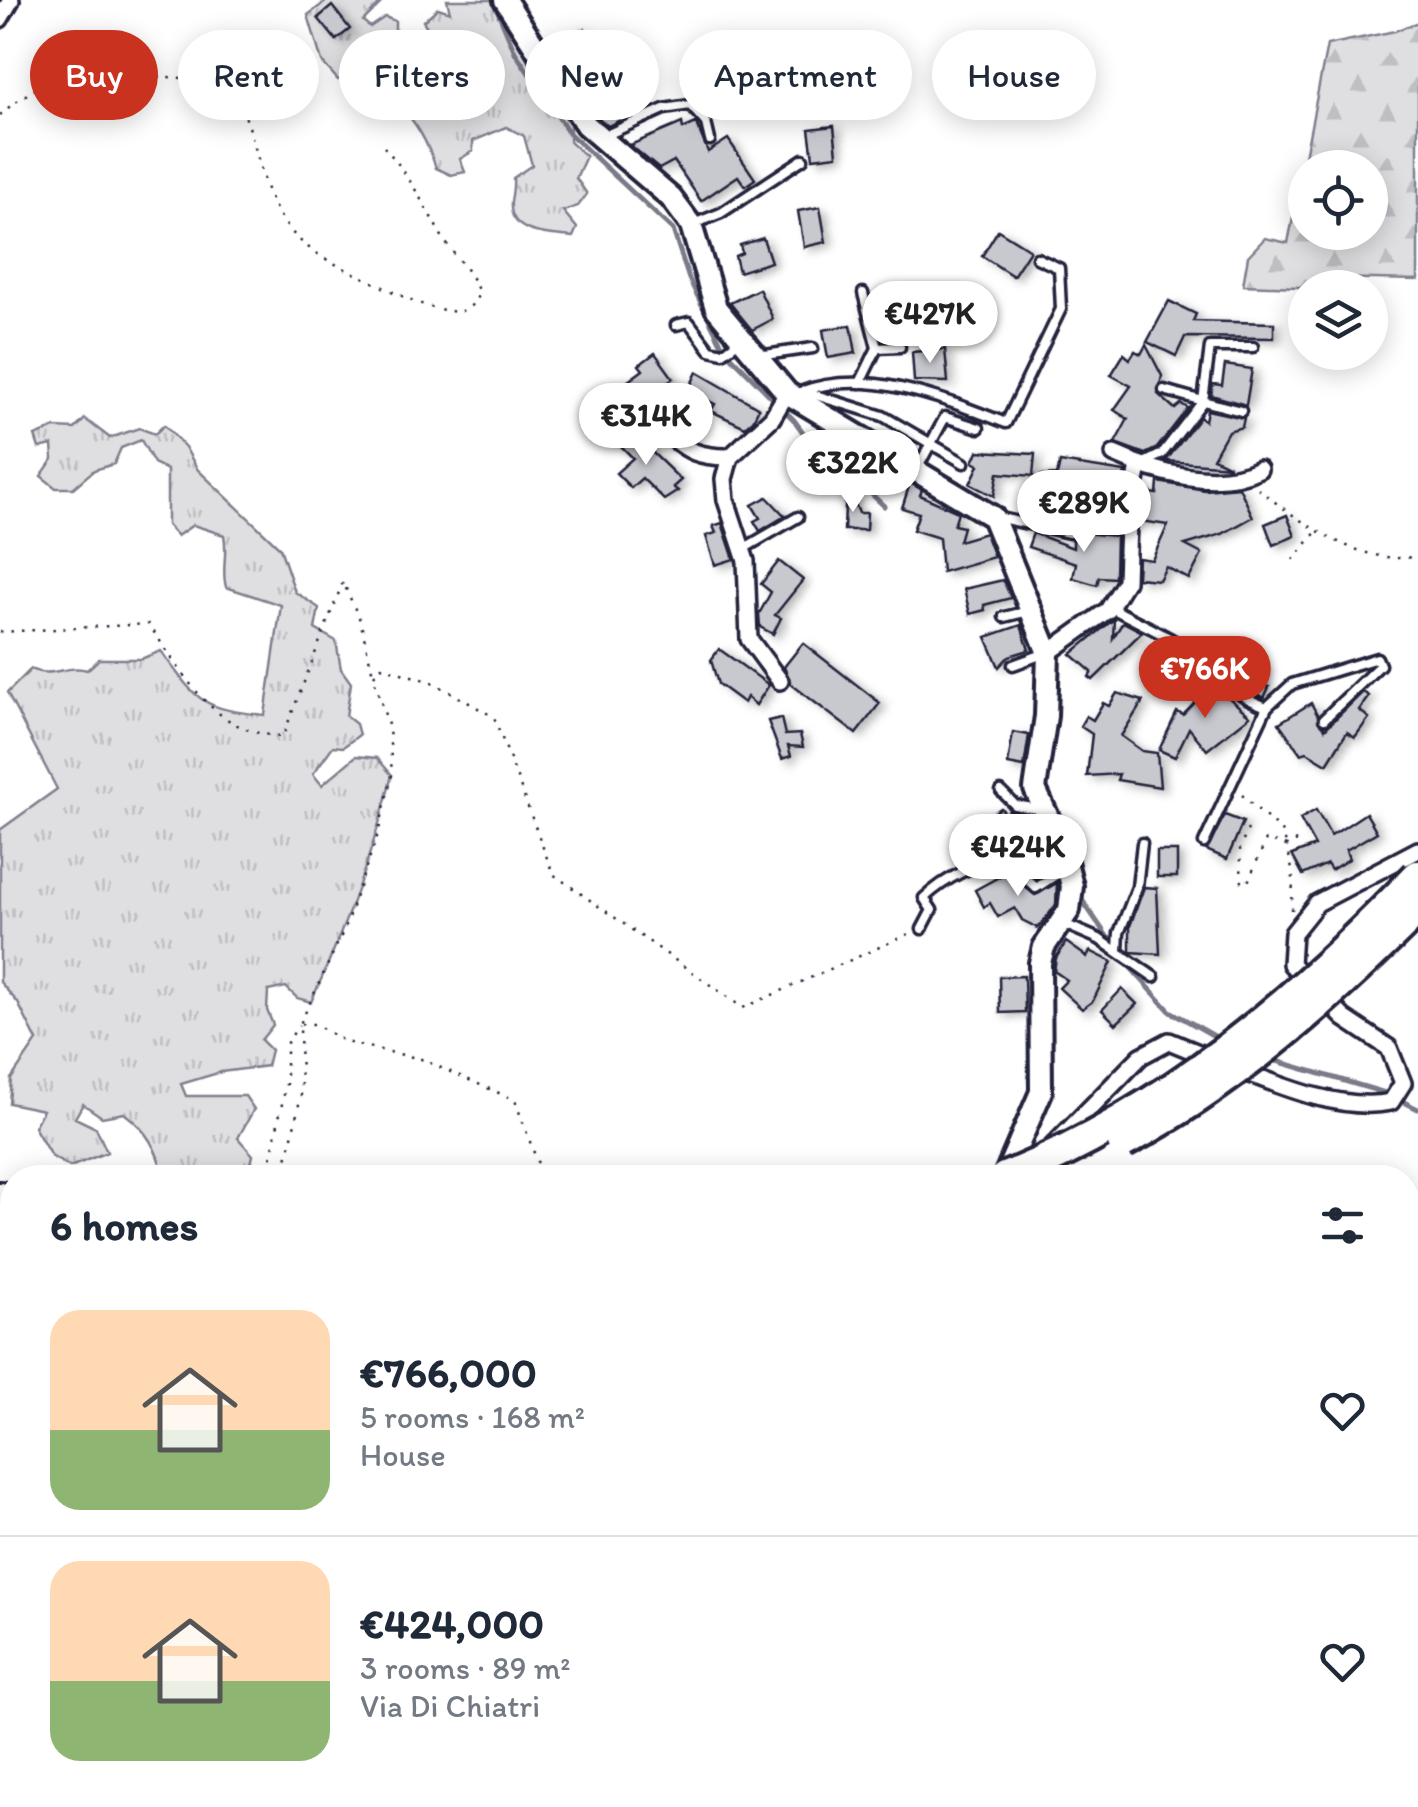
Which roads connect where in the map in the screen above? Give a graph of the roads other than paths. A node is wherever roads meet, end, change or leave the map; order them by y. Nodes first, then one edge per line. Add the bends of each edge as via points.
1 (11, 0) edge
2 (505, 0) edge
3 (0, 19) edge
4 (600, 138) junction
5 (710, 140) dead end
6 (802, 159) dead end
7 (691, 226) junction
8 (1037, 258) dead end
9 (863, 294) dead end
10 (676, 326) dead end
11 (731, 346) junction
12 (900, 347) dead end
13 (1252, 347) dead end
14 (813, 348) dead end
15 (876, 348) junction
16 (754, 357) junction
17 (860, 382) junction
18 (1164, 390) dead end
19 (790, 394) junction
20 (1203, 401) junction
21 (1241, 411) dead end
22 (639, 419) dead end
23 (979, 428) dead end
24 (930, 445) junction
25 (1114, 454) dead end
26 (730, 457) junction
27 (964, 463) dead end
28 (1139, 466) junction
29 (916, 470) junction
30 (1254, 472) road end
31 (993, 516) junction
32 (798, 518) dead end
33 (1128, 530) junction
34 (743, 549) junction
35 (1110, 607) junction
36 (1032, 611) junction
37 (1004, 617) dead end
38 (1048, 652) junction
39 (1013, 665) dead end
40 (780, 681) dead end
41 (1267, 706) junction
42 (1324, 719) dead end
43 (1001, 790) dead end
44 (1044, 810) junction
45 (1142, 843) dead end
46 (1204, 843) dead end
47 (1418, 850) edge
48 (1068, 866) junction
49 (1418, 876) edge
50 (1418, 909) edge
51 (1065, 916) junction
52 (922, 929) road end
53 (1117, 950) junction
54 (1154, 977) dead end
55 (1012, 1165) edge
56 (1031, 1165) edge
57 (1038, 1165) edge
58 (1077, 1165) edge

1 - 3 street
2 - 4 street
4 - 5 lane via 664,109 690,105
4 - 7 street via 671,198
6 - 7 lane
7 - 11 street
8 - 17 lane via 1059,268 1061,309 1006,423 908,389
9 - 15 lane
10 - 11 lane via 689,322 710,350
11 - 16 street
12 - 15 lane
13 - 20 lane via 1210,346
14 - 16 lane
15 - 17 lane
16 - 19 street
17 - 19 lane
18 - 20 lane
19 - 24 lane via 817,392 883,416
19 - 26 street
19 - 29 street
20 - 21 lane
20 - 28 lane via 1162,454
22 - 26 street via 696,456
23 - 24 lane via 945,417
24 - 27 lane
24 - 29 lane
25 - 28 street
26 - 34 street via 726,500
28 - 30 street via 1208,479
28 - 33 street
29 - 31 street
31 - 33 lane via 1069,533 1082,525
31 - 36 street
32 - 34 lane
33 - 35 street via 1126,581
34 - 40 street via 749,638
35 - 38 street
35 - 41 lane via 1211,667 1239,697
36 - 37 lane
36 - 38 street
38 - 39 lane
38 - 44 street via 1034,789
41 - 42 lane via 1292,684 1378,658 1380,665
41 - 46 lane
43 - 44 lane via 1014,805
44 - 48 street
45 - 53 lane via 1137,887
47 - 57 street via 1317,903 1293,933 1291,964 1344,1018 1389,1048 1403,1083 1391,1102 1370,1106 1271,1083 1170,1041 1141,1056
48 - 51 street
48 - 52 lane via 1036,888 1003,856 978,864 944,879 924,898 932,910
49 - 56 highway, bridge via 1328,968 1246,1038 1135,1113
50 - 58 highway, bridge via 1337,988 1221,1084
51 - 53 lane
51 - 55 street via 1040,963 1042,1092
53 - 54 lane

